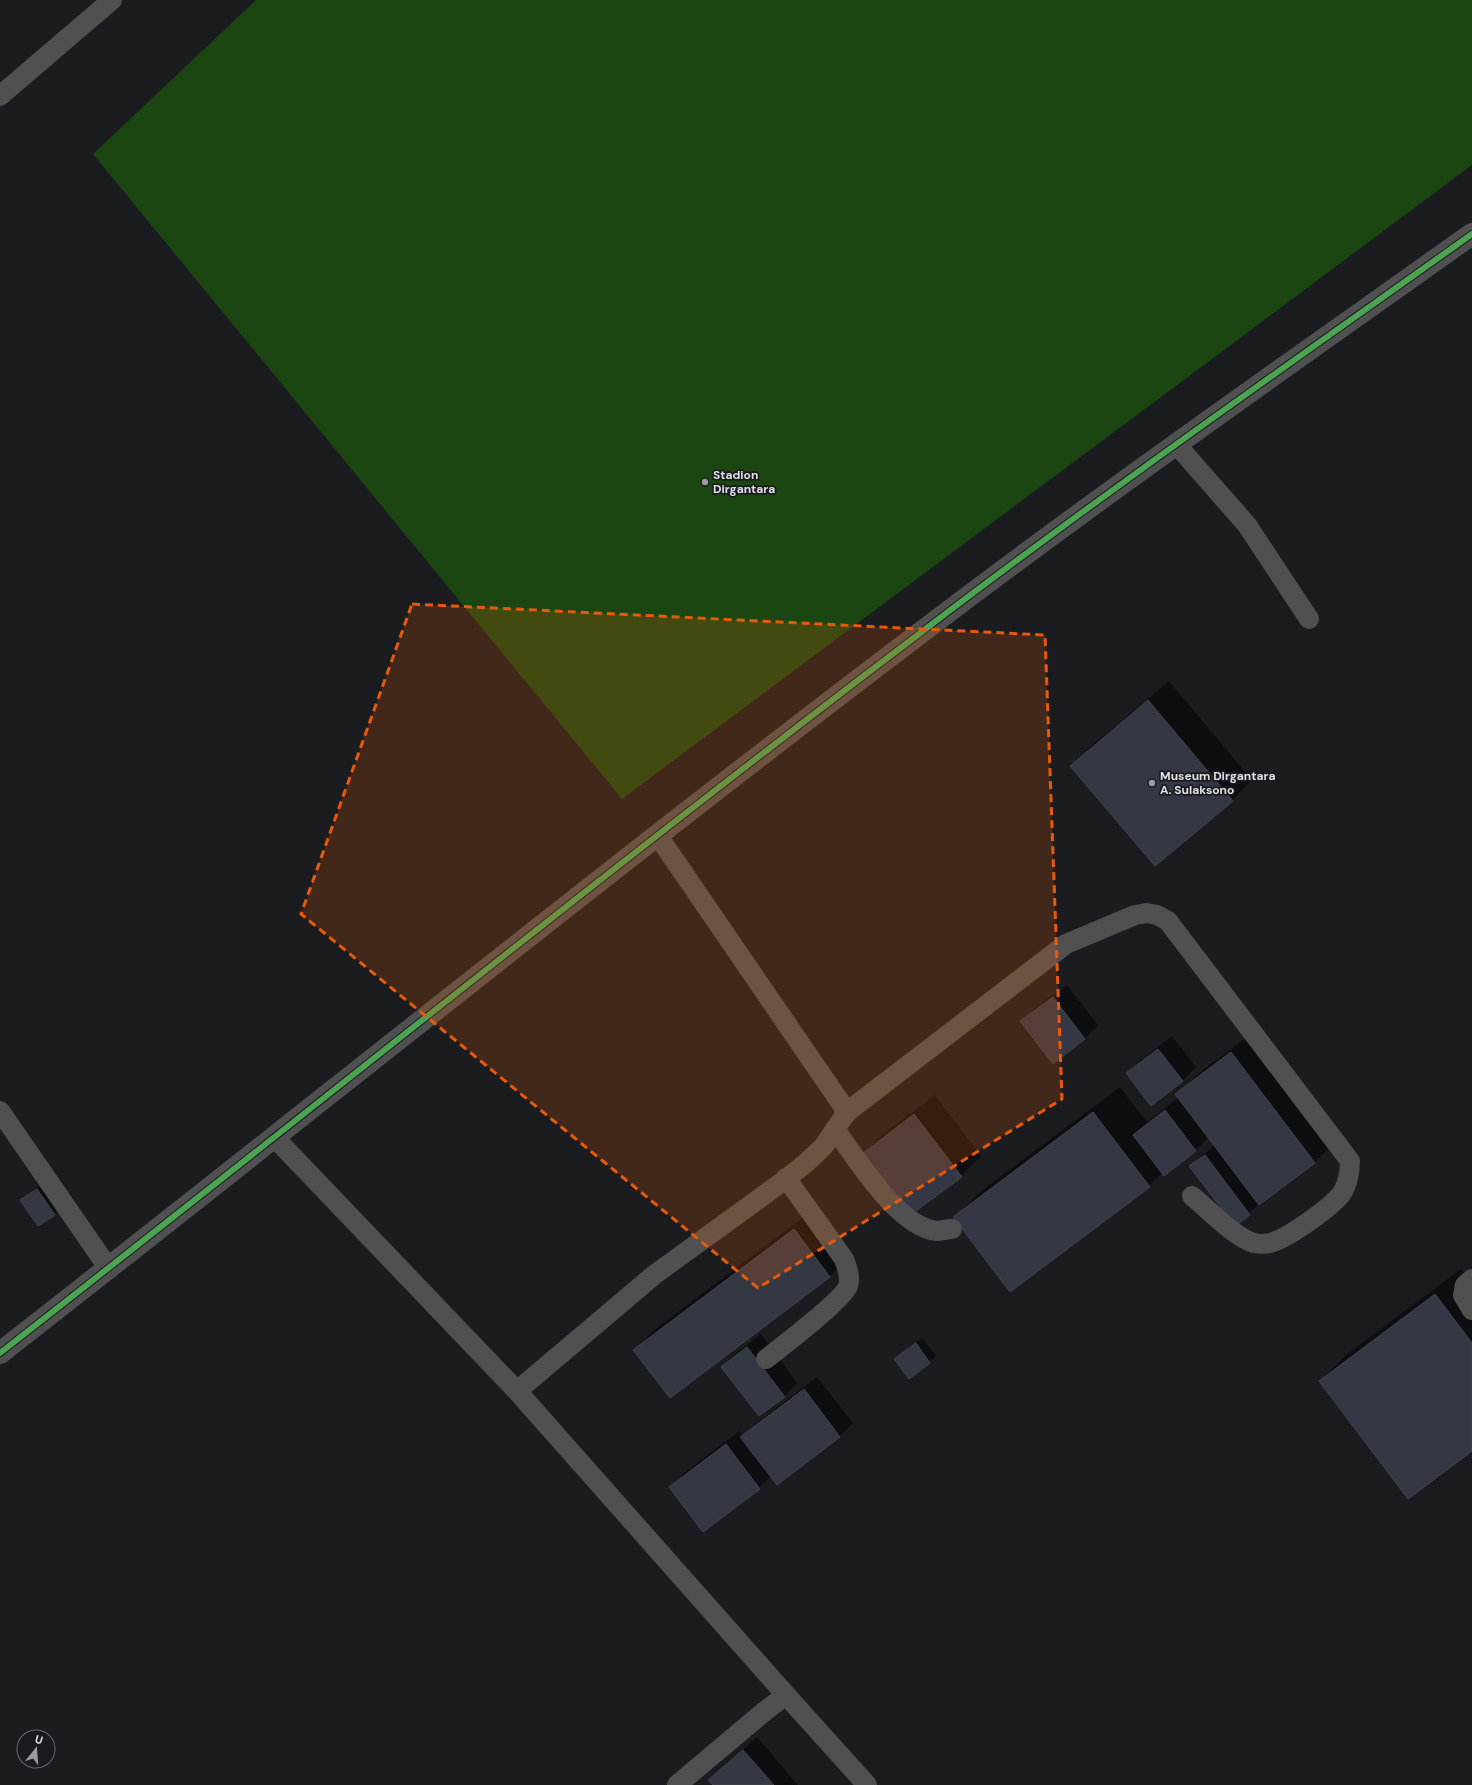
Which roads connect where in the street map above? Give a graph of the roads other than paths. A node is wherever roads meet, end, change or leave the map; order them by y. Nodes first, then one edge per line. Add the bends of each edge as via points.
1 (112, 0) edge
2 (0, 96) edge
3 (1472, 234) edge
4 (1176, 444) junction
5 (1309, 618) dead end
6 (658, 836) junction
7 (0, 1111) edge
8 (847, 1112) junction
9 (835, 1129) junction
10 (275, 1138) junction
11 (786, 1178) junction
12 (1192, 1196) dead end
13 (952, 1229) dead end
14 (109, 1269) junction
15 (1472, 1280) edge
16 (1472, 1310) edge
17 (0, 1353) edge
18 (766, 1359) dead end
19 (517, 1391) junction
20 (786, 1695) junction
21 (677, 1785) edge
22 (867, 1785) edge

1 - 2 lane
3 - 4 street
4 - 5 lane via 1247,525
4 - 6 street via 918,634
6 - 8 lane
6 - 10 street
7 - 14 lane
8 - 9 lane
8 - 12 lane via 1066,944 1134,915 1157,915 1168,921 1350,1161 1346,1184 1339,1197 1296,1230 1269,1243 1243,1239
9 - 11 lane via 823,1147
9 - 13 lane via 896,1208 925,1228 937,1231
10 - 14 street
10 - 19 lane
11 - 18 lane via 844,1258 848,1286 831,1305
11 - 19 lane via 654,1275
14 - 17 street
15 - 16 lane via 1465,1285 1463,1295
19 - 20 lane
20 - 21 lane
20 - 22 lane

